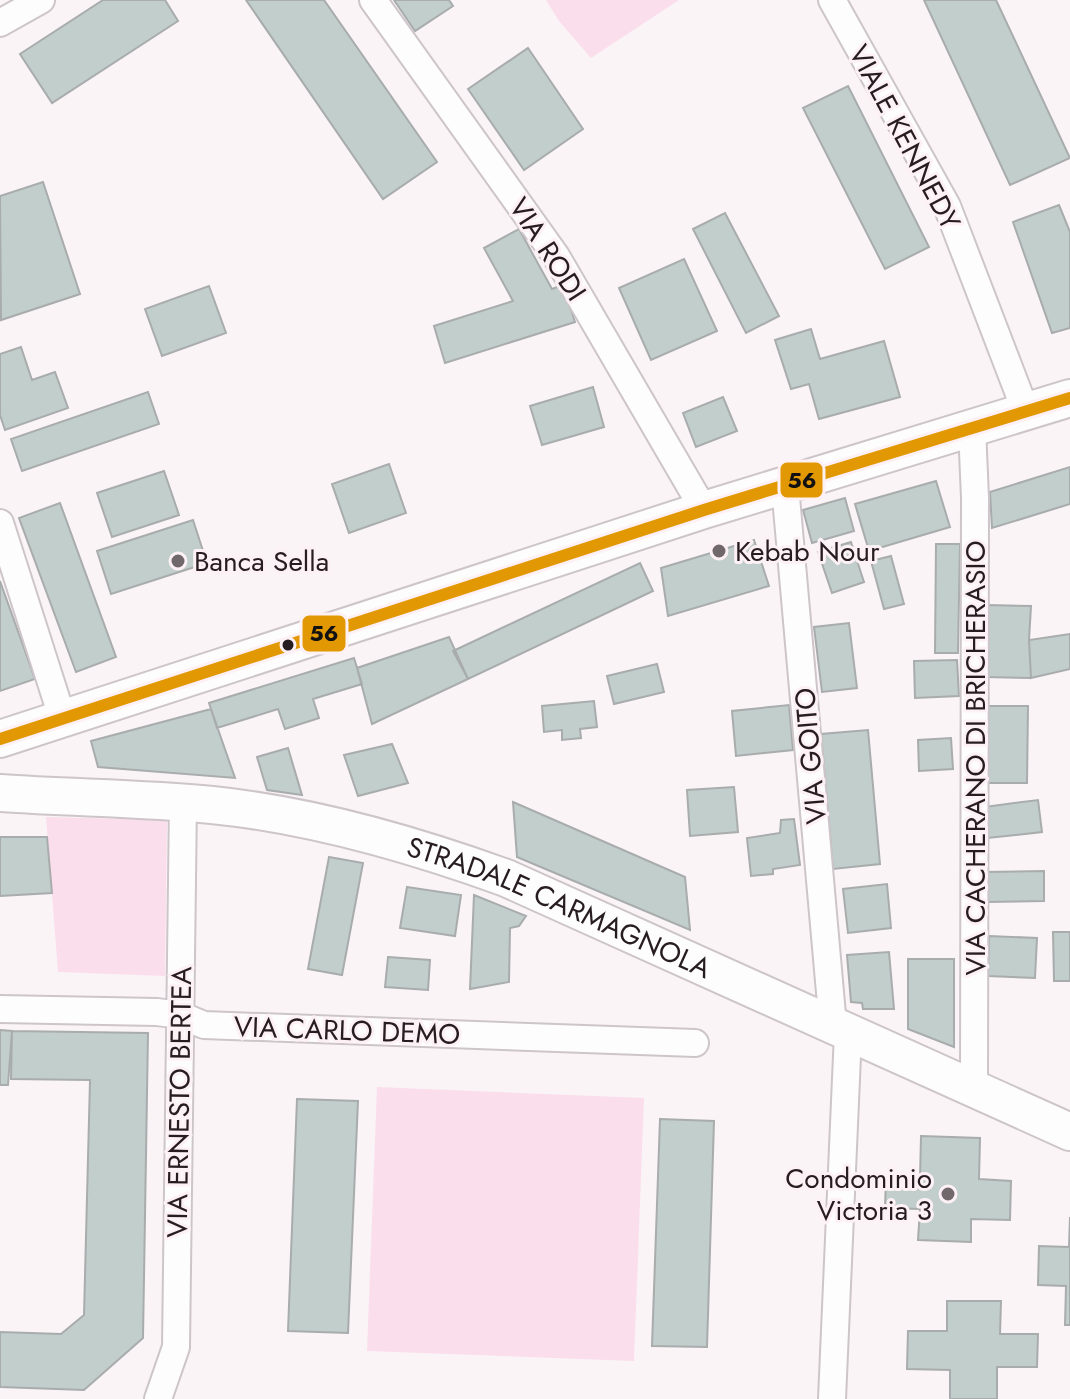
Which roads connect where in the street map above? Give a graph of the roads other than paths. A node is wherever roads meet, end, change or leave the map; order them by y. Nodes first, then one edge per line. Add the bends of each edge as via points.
1 (41, 0) edge
2 (373, 0) edge
3 (832, 0) edge
4 (0, 23) edge
5 (1070, 398) edge
6 (1026, 412) junction
7 (972, 428) junction
8 (785, 486) junction
9 (704, 510) junction
10 (0, 523) edge
11 (63, 720) junction
12 (0, 739) edge
13 (9, 794) edge
14 (183, 802) junction
15 (0, 1009) edge
16 (180, 1015) junction
17 (840, 1030) junction
18 (695, 1043) dead end
19 (974, 1088) junction
20 (1070, 1132) edge
21 (158, 1399) edge
22 (832, 1399) edge

1 - 4 street
2 - 9 street, VIA RODI via 556,256
3 - 6 street, VIALE KENNEDY via 947,206
5 - 6 main road
6 - 7 main road
7 - 8 main road
7 - 19 street, VIA CACHERANO DI BRICHERASIO
8 - 9 main road
8 - 17 street, VIA GOITO
9 - 11 main road
10 - 11 street
11 - 12 main road
13 - 14 main road, STRADALE CARMAGNOLA
14 - 16 street, VIA ERNESTO BERTEA
14 - 17 main road, STRADALE CARMAGNOLA via 297,819 443,855 506,878
15 - 16 street, VIA CARLO DEMO
16 - 18 street, VIA CARLO DEMO via 204,1025
16 - 21 street, VIA ERNESTO BERTEA via 176,1347
17 - 19 main road, STRADALE CARMAGNOLA
17 - 22 street, VIA GOITO
19 - 20 main road, STRADALE CARMAGNOLA

